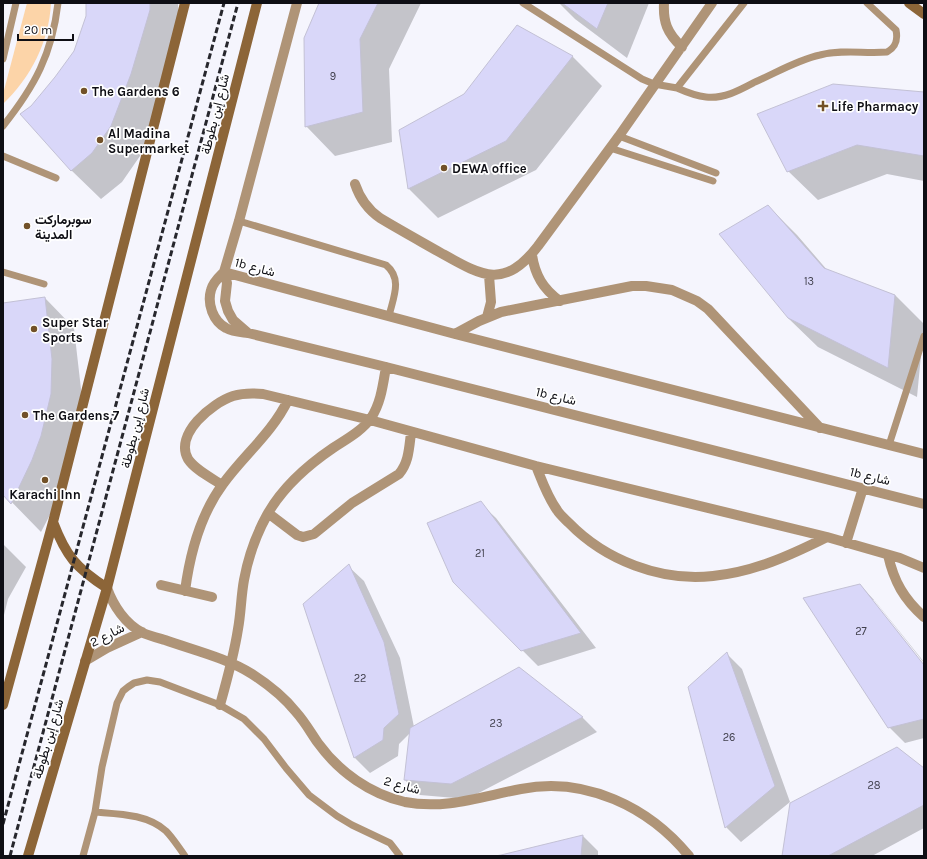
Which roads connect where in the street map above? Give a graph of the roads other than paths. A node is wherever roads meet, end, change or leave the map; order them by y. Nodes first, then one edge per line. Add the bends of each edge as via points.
1 (16, 3) edge
2 (58, 3) edge
3 (185, 3) edge
4 (257, 3) edge
5 (297, 3) edge
6 (523, 3) edge
7 (664, 3) edge
8 (712, 3) edge
9 (744, 3) edge
10 (867, 3) edge
11 (909, 3) edge
12 (924, 14) edge
13 (682, 47) junction
14 (3, 59) edge
15 (654, 84) junction
16 (677, 88) junction
17 (3, 126) edge
18 (619, 136) junction
19 (610, 148) junction
20 (3, 156) edge
21 (716, 173) dead end
22 (56, 178) dead end
23 (713, 181) dead end
24 (355, 184) dead end
25 (239, 221) junction
26 (532, 254) junction
27 (3, 272) edge
28 (224, 272) junction
29 (489, 275) junction
30 (44, 284) dead end
31 (560, 301) junction
32 (389, 316) junction
33 (487, 317) junction
34 (248, 333) junction
35 (455, 334) junction
36 (924, 336) edge
37 (386, 366) junction
38 (288, 400) junction
39 (370, 420) junction
40 (820, 428) junction
41 (411, 433) junction
42 (889, 445) junction
43 (924, 454) edge
44 (536, 466) junction
45 (222, 485) junction
46 (863, 488) junction
47 (924, 504) edge
48 (268, 514) junction
49 (53, 522) junction
50 (827, 537) junction
51 (846, 543) junction
52 (888, 555) junction
53 (924, 568) edge
54 (161, 585) dead end
55 (107, 588) junction
56 (185, 590) junction
57 (212, 597) dead end
58 (924, 617) edge
59 (142, 632) junction
60 (85, 661) junction
61 (232, 664) junction
62 (3, 705) edge
63 (220, 705) junction
64 (95, 812) junction
65 (28, 856) edge
66 (83, 856) edge
67 (185, 856) edge
68 (400, 856) edge
69 (689, 856) edge

1 - 14 lane
2 - 17 lane via 56,23 42,67 19,107
3 - 49 main road
4 - 55 main road, شارع إبن بطوطة
5 - 25 street
6 - 15 lane via 642,79
7 - 13 street via 667,28
8 - 13 street
9 - 16 lane
10 - 16 lane via 896,30 896,43 887,52 847,51 820,55 721,97 706,97
11 - 12 main road
13 - 15 street
15 - 16 lane
15 - 18 street
18 - 19 street
18 - 21 lane
19 - 23 lane
19 - 26 street
20 - 22 lane
24 - 29 street via 364,204 371,212 472,270
25 - 28 street
25 - 32 lane via 386,265 396,280
26 - 29 street via 513,270
26 - 31 street via 537,277
27 - 30 lane
28 - 32 street, 1b شارع
28 - 34 street via 228,311 233,320
28 - 34 street, 1b شارع via 216,279 211,289 212,311 217,321 225,328
29 - 33 street via 491,302
31 - 33 street via 500,312
31 - 40 street via 632,286 659,287 685,295 718,318
32 - 35 street, 1b شارع
33 - 35 street
34 - 37 street, 1b شارع
35 - 40 street, 1b شارع
36 - 42 lane
37 - 39 street via 380,398
37 - 46 street, 1b شارع
38 - 39 street
38 - 45 street via 272,427
38 - 45 street via 263,394 233,396 207,410 197,421 186,440 186,454 194,466
39 - 41 street
39 - 48 street via 296,478
40 - 42 street, 1b شارع
41 - 44 street
41 - 48 street via 408,457 399,474 352,503 314,534 303,537 297,535
42 - 43 street, 1b شارع
44 - 50 street
44 - 50 street via 546,493 557,511 578,532 601,549 627,562 655,571 683,576 712,576 740,572 785,557
45 - 56 street via 208,508 192,548
46 - 47 street, 1b شارع
46 - 51 street
48 - 61 street via 257,535 246,569
49 - 55 main road via 61,542 73,560 88,576
49 - 62 main road
50 - 51 street
51 - 52 street
52 - 53 street
52 - 58 street via 897,584 905,597
54 - 56 street
55 - 59 street, شارع 2 via 121,613
55 - 60 main road, شارع إبن بطوطة
56 - 57 street
59 - 60 street, شارع 2
59 - 61 street, شارع 2
60 - 65 main road, شارع إبن بطوطة
61 - 63 street
61 - 69 street, شارع 2 via 250,673 282,697 296,711 328,756 340,767 369,788 387,796 405,802 444,804 523,788 544,786 586,790 626,804 644,815 670,835
63 - 64 lane via 153,680 140,681 128,687 117,703 102,767
63 - 68 lane via 244,718 254,727 298,782 318,802 352,825 390,843
64 - 66 lane
64 - 67 lane via 134,816 152,822 167,832

